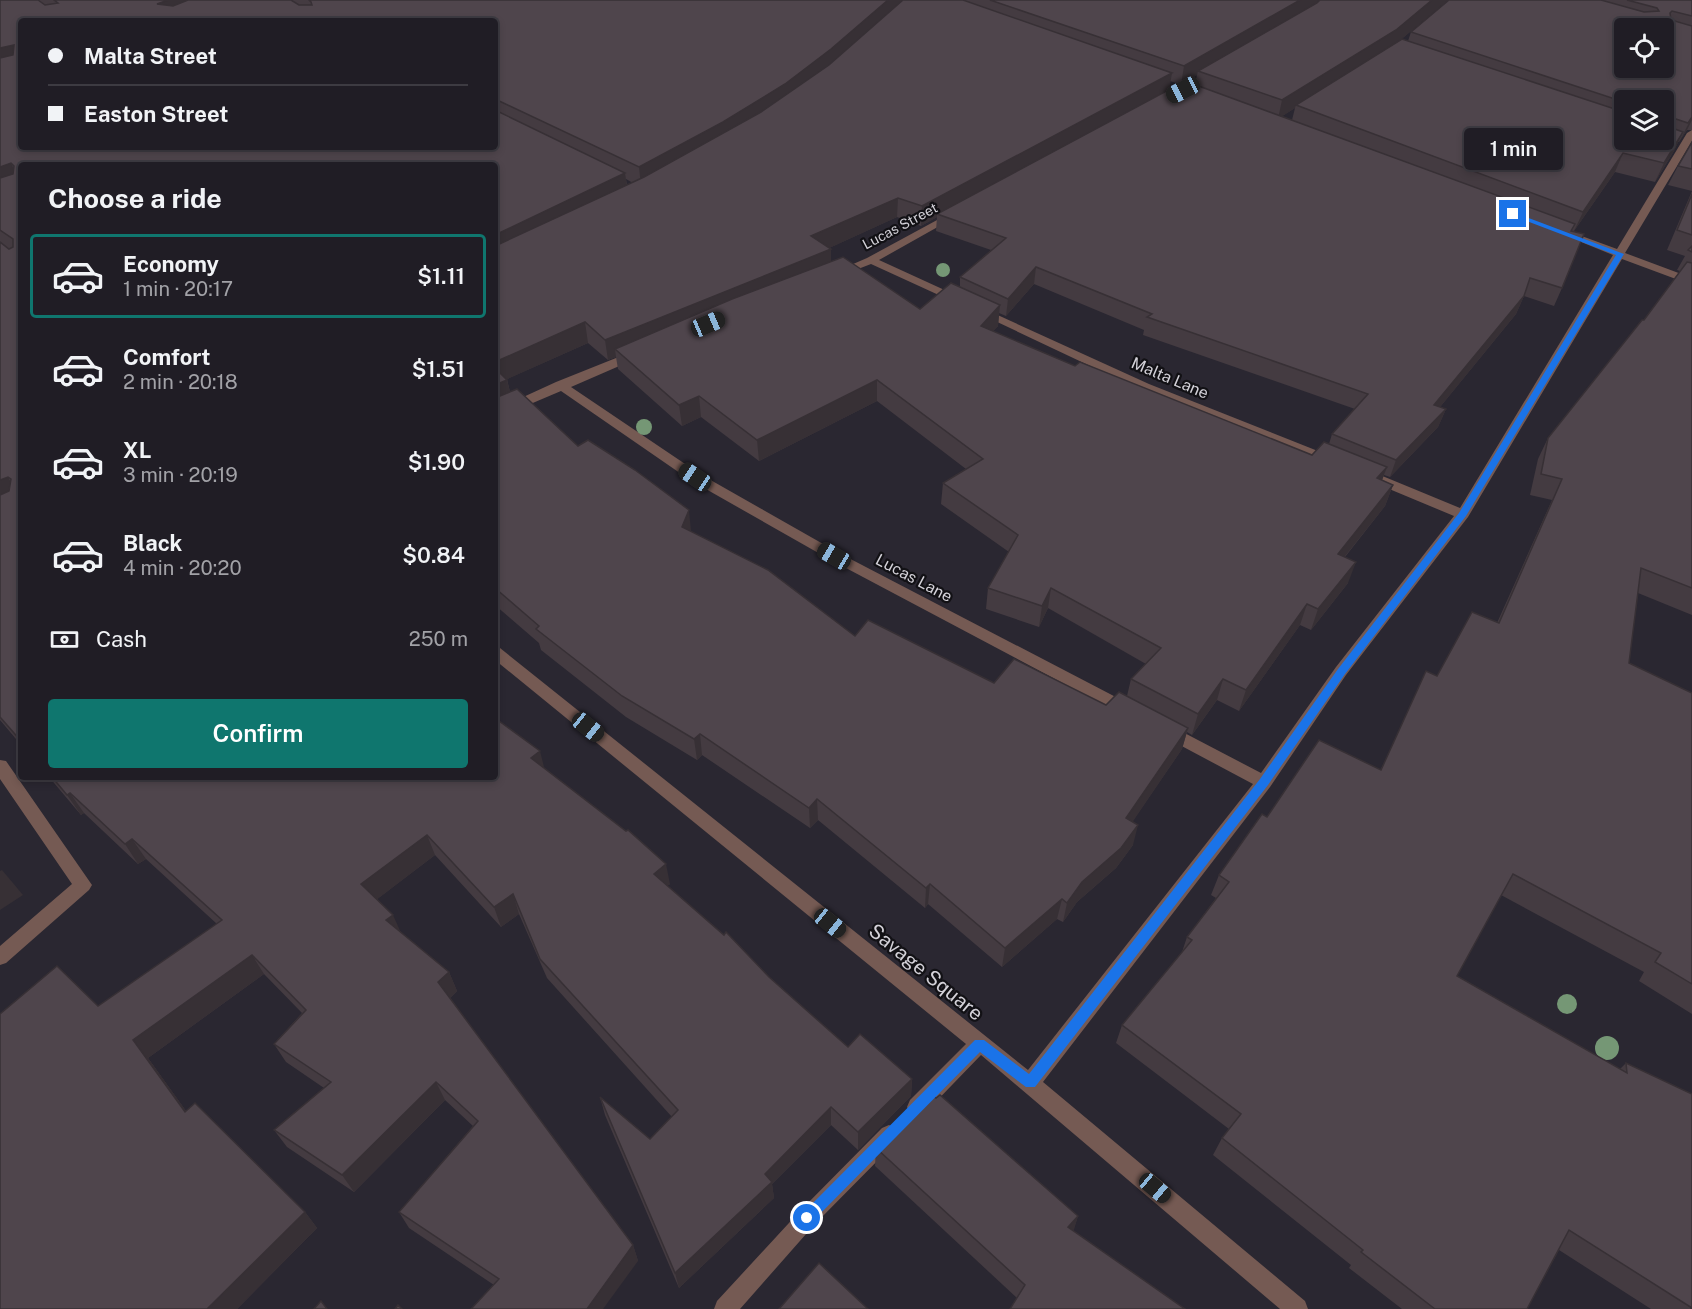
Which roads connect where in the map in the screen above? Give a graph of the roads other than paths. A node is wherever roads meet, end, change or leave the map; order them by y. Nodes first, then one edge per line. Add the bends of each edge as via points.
1 (1692, 133) edge
2 (1684, 149) edge
3 (961, 211) edge
4 (1556, 230) edge
5 (1620, 254) junction
6 (871, 260) junction
7 (828, 277) edge
8 (1692, 282) edge
9 (645, 350) edge
10 (560, 386) junction
11 (498, 414) edge
12 (1342, 465) edge
13 (1364, 474) edge
14 (1463, 514) junction
15 (498, 654) edge
16 (0, 766) edge
17 (1264, 782) junction
18 (0, 957) edge
19 (979, 1044) junction
20 (1030, 1083) junction
21 (725, 1309) edge
22 (1298, 1309) edge

1 - 2 street
2 - 5 street
3 - 6 street, Lucas Street
4 - 5 street
5 - 8 street
5 - 14 street
6 - 7 street, Lucas Street
6 - 12 street, Malta Lane via 1145,387
9 - 10 street
10 - 11 street
10 - 17 street, Lucas Lane via 705,483 834,556
13 - 14 street
14 - 17 street via 1341,672
15 - 19 street, Savage Square
16 - 18 street via 83,885
17 - 20 street
19 - 20 street, Savage Square
19 - 21 street via 807,1218
20 - 22 street, Savage Square

